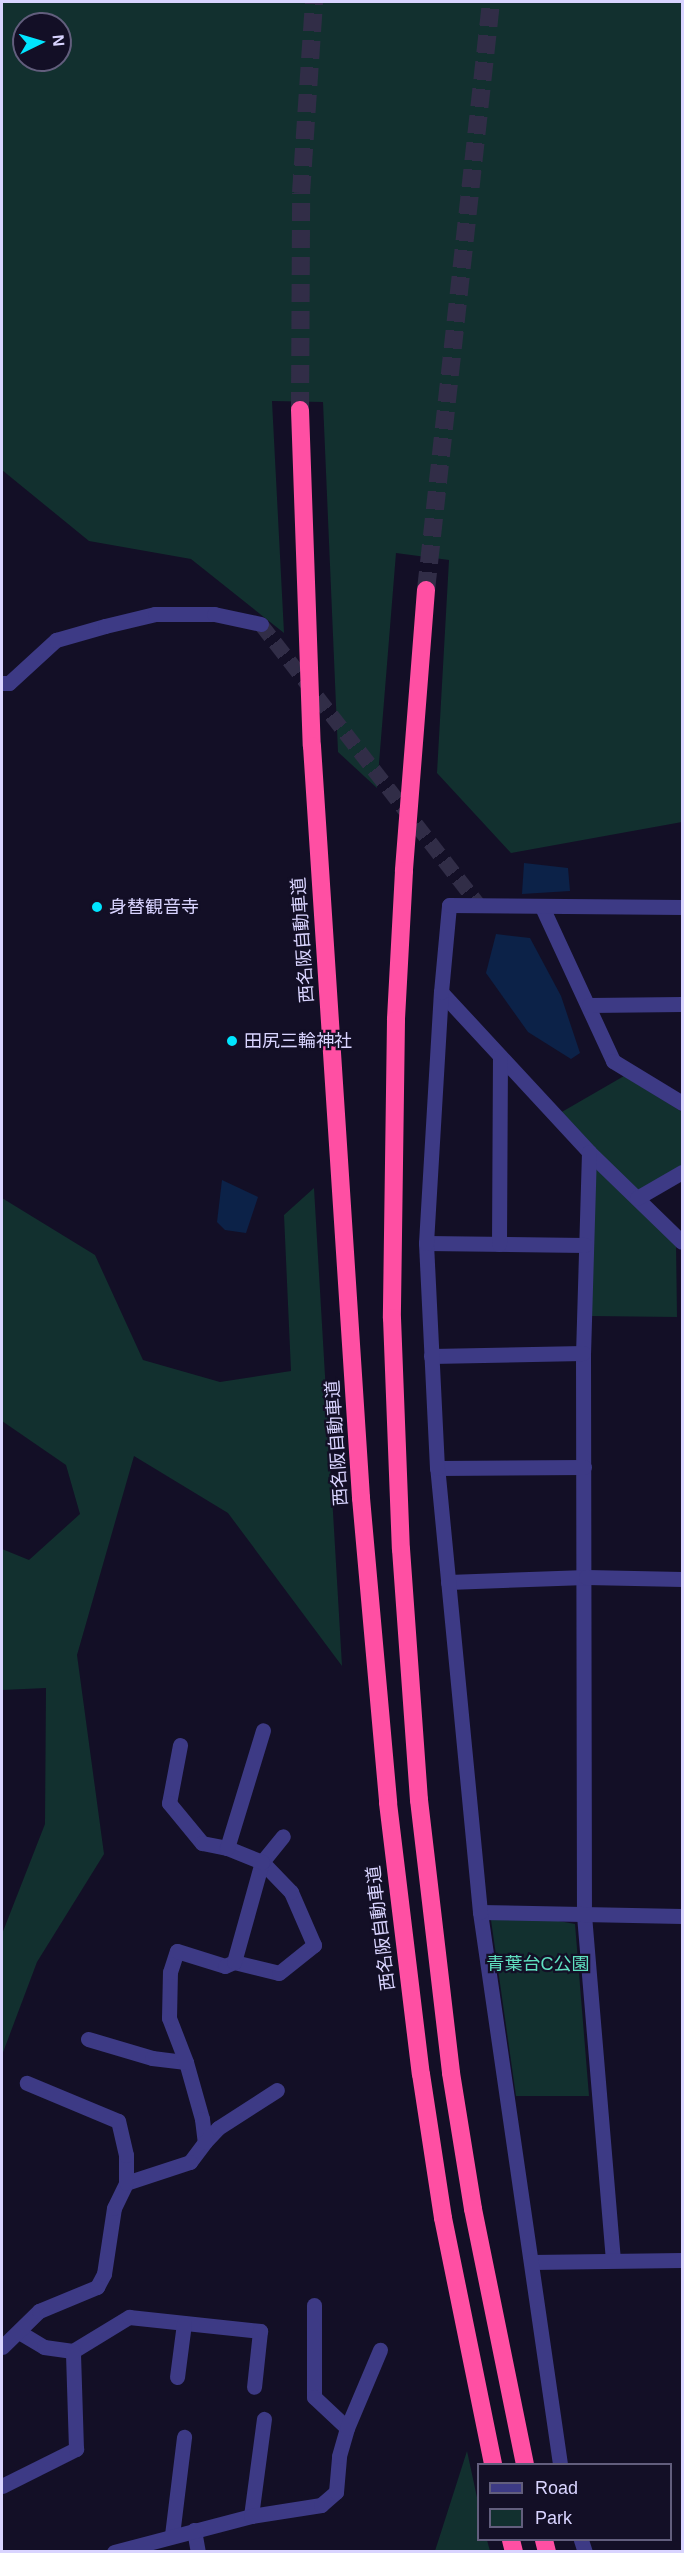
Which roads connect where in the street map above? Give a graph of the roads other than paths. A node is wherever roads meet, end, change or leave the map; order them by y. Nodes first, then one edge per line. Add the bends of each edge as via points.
1 (300, 410) tunnel mouth
2 (426, 590) tunnel mouth
3 (261, 624) tunnel mouth
4 (2, 683) edge
5 (542, 907) junction
6 (682, 907) edge
7 (441, 992) junction
8 (682, 1004) edge
9 (589, 1005) junction
10 (500, 1056) junction
11 (682, 1103) edge
12 (589, 1152) junction
13 (682, 1172) edge
14 (637, 1198) junction
15 (682, 1242) edge
16 (426, 1243) junction
17 (499, 1244) junction
18 (585, 1245) junction
19 (584, 1353) junction
20 (431, 1356) junction
21 (584, 1467) junction
22 (437, 1468) junction
23 (586, 1577) junction
24 (682, 1579) edge
25 (448, 1582) junction
26 (262, 1730) dead end
27 (180, 1745) dead end
28 (283, 1836) dead end
29 (227, 1848) junction
30 (262, 1862) junction
31 (480, 1912) junction
32 (584, 1916) junction
33 (682, 1916) edge
34 (234, 1962) junction
35 (88, 2039) dead end
36 (186, 2062) junction
37 (27, 2083) dead end
38 (277, 2090) dead end
39 (205, 2142) junction
40 (126, 2183) junction
41 (613, 2260) junction
42 (682, 2260) edge
43 (531, 2262) junction
44 (314, 2305) dead end
45 (184, 2323) junction
46 (20, 2332) junction
47 (2, 2347) edge
48 (380, 2350) dead end
49 (73, 2351) junction
50 (177, 2377) dead end
51 (254, 2387) dead end
52 (264, 2419) dead end
53 (347, 2428) junction
54 (184, 2437) dead end
55 (493, 2463) edge
56 (525, 2463) edge
57 (560, 2463) edge
58 (2, 2486) edge
59 (251, 2516) junction
60 (194, 2530) junction
61 (172, 2535) junction
62 (114, 2552) edge
63 (198, 2552) edge

1 - 55 highway, 西名阪自動車道 via 313,770 361,1498 388,1803 416,2040 443,2218
2 - 56 highway via 396,1020 392,1318 401,1550 419,1800 452,2073 473,2210
3 - 4 street via 214,614 154,614 56,640 9,683
5 - 6 street
5 - 7 street via 449,905
5 - 9 street
7 - 10 street
7 - 16 street
8 - 9 street
9 - 11 street via 612,1061
10 - 12 street
10 - 17 street
12 - 14 street
12 - 18 street
13 - 14 street
14 - 15 street
16 - 17 street
16 - 20 street
17 - 18 street
18 - 19 street
19 - 20 street
19 - 21 street
20 - 22 street
21 - 22 street
21 - 23 street
22 - 25 street
23 - 24 street
23 - 25 street
23 - 32 street
25 - 31 street
26 - 29 street
27 - 29 street via 169,1803 202,1843
28 - 30 street
29 - 30 street
30 - 34 street
30 - 34 street via 291,1892 314,1945 279,1973
31 - 32 street
31 - 43 street
32 - 33 street
32 - 41 street
34 - 36 street via 225,1966 177,1951 170,1972 169,2019
35 - 36 street via 152,2058
36 - 39 street
37 - 40 street via 118,2121 126,2155
38 - 39 street via 218,2128
39 - 40 street via 190,2162
40 - 46 street via 114,2208 104,2274 96,2287 39,2311
41 - 42 street
41 - 43 street
43 - 57 street
44 - 53 street via 314,2397
45 - 49 street via 129,2317
45 - 50 street
45 - 51 street via 260,2331
46 - 47 street
46 - 49 street via 44,2347
48 - 53 street
49 - 58 street via 76,2449
52 - 59 street
53 - 59 street via 339,2456 336,2492 321,2505
54 - 61 street
59 - 60 street
60 - 61 street
60 - 63 street
61 - 62 street

